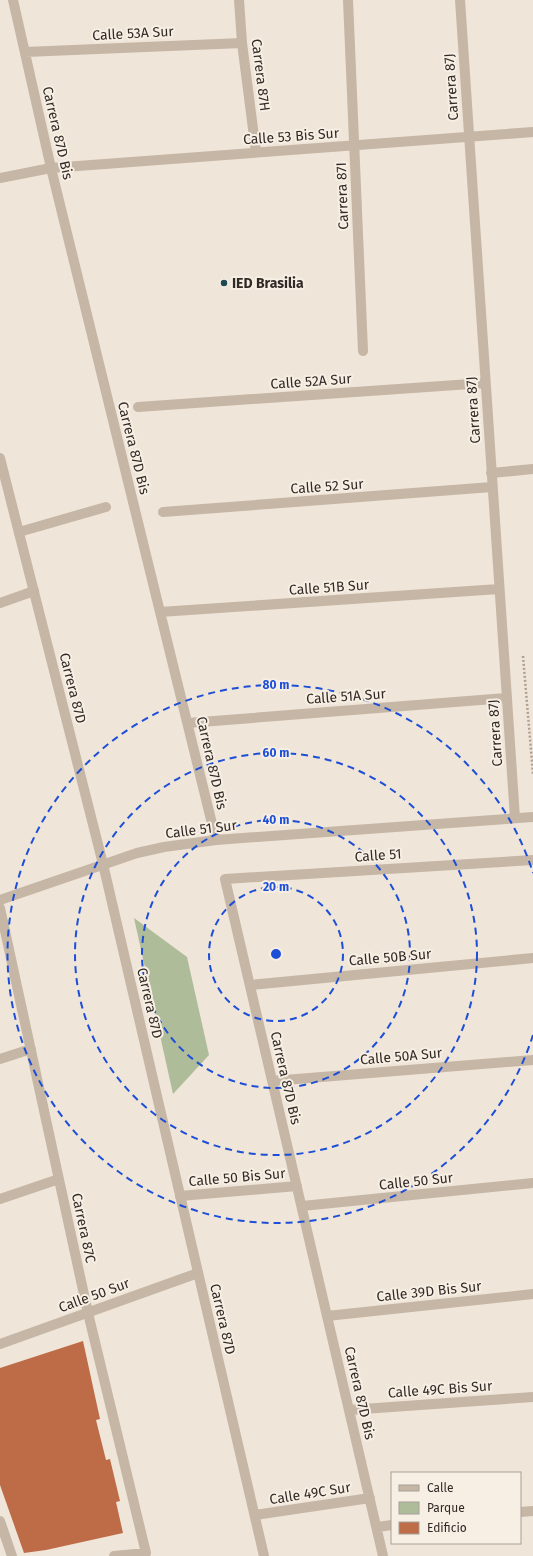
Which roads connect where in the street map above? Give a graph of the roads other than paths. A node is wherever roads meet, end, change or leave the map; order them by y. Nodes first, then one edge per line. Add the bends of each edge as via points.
1 (13, 0) edge
2 (239, 0) edge
3 (348, 0) edge
4 (460, 0) edge
5 (242, 43) junction
6 (25, 52) junction
7 (533, 132) edge
8 (468, 137) junction
9 (354, 145) junction
10 (256, 152) junction
11 (51, 168) junction
12 (0, 178) edge
13 (363, 351) dead end
14 (485, 383) junction
15 (138, 407) dead end
16 (0, 458) edge
17 (533, 469) edge
18 (491, 472) junction
19 (492, 487) junction
20 (106, 507) dead end
21 (163, 512) dead end
22 (19, 532) junction
23 (499, 590) junction
24 (34, 591) junction
25 (0, 603) edge
26 (160, 612) junction
27 (506, 698) junction
28 (188, 723) junction
29 (533, 817) edge
30 (515, 818) junction
31 (216, 840) junction
32 (533, 860) edge
33 (103, 864) junction
34 (224, 879) joint
35 (0, 900) edge
36 (0, 908) edge
37 (533, 958) edge
38 (250, 985) junction
39 (31, 1049) junction
40 (0, 1059) edge
41 (533, 1060) edge
42 (272, 1081) junction
43 (59, 1179) junction
44 (533, 1183) edge
45 (297, 1186) junction
46 (180, 1196) junction
47 (0, 1199) edge
48 (302, 1206) junction
49 (198, 1273) junction
50 (533, 1294) edge
51 (88, 1312) junction
52 (327, 1316) junction
53 (0, 1344) edge
54 (533, 1397) edge
55 (349, 1410) junction
56 (370, 1498) junction
57 (533, 1511) edge
58 (521, 1512) edge
59 (255, 1515) junction
60 (0, 1521) edge
61 (391, 1525) edge
62 (377, 1527) junction
63 (12, 1556) edge
64 (114, 1556) edge
65 (264, 1556) edge
66 (384, 1556) edge

1 - 6 street, Carrera 87D Bis
2 - 5 street, Carrera 87H
3 - 9 street, Carrera 87I
4 - 8 street, Carrera 87J
5 - 6 street, Calle 53A Sur
5 - 10 street, Carrera 87H
6 - 11 street, Carrera 87D Bis
7 - 8 street, Calle 53 Bis Sur
8 - 9 street, Calle 53 Bis Sur
8 - 14 street, Carrera 87J
9 - 10 street, Calle 53 Bis Sur
9 - 13 street, Carrera 87I
10 - 11 street, Calle 53 Bis Sur
11 - 12 street
11 - 26 street, Carrera 87D Bis
14 - 15 street, Calle 52A Sur
14 - 18 street, Carrera 87J
16 - 22 street, Carrera 87D
17 - 18 street
18 - 19 street, Carrera 87J
19 - 21 street, Calle 52 Sur
19 - 23 street, Carrera 87J
20 - 22 street
22 - 24 street, Carrera 87D
23 - 26 street, Calle 51B Sur
23 - 27 street, Carrera 87J
24 - 25 street
24 - 33 street, Carrera 87D
26 - 28 street, Carrera 87D Bis
27 - 28 street, Calle 51A Sur
27 - 30 street, Carrera 87J
28 - 31 street, Carrera 87D Bis
29 - 30 street, Calle 51 Sur
30 - 31 street, Calle 51 Sur
31 - 33 street, Calle 51 Sur via 164,847
32 - 34 street, Calle 51
33 - 35 street, Calle 51 Sur
33 - 46 street, Carrera 87D
34 - 38 street, Carrera 87D Bis
36 - 39 street, Carrera 87C
37 - 38 street, Calle 50B Sur
38 - 42 street, Carrera 87D Bis
39 - 40 street
39 - 43 street, Carrera 87C
41 - 42 street, Calle 50A Sur
42 - 45 street, Carrera 87D Bis
43 - 47 street
43 - 51 street, Carrera 87C
44 - 48 street, Calle 50 Sur
45 - 46 street, Calle 50 Bis Sur
45 - 48 street, Carrera 87D Bis
46 - 49 street, Carrera 87D
48 - 52 street, Carrera 87D Bis
49 - 51 street, Calle 50 Sur
49 - 59 street, Carrera 87D
50 - 52 street, Calle 39D Bis Sur
51 - 53 street, Calle 50 Sur
51 - 64 street, Carrera 87C via 146,1553
52 - 55 street, Carrera 87D Bis
54 - 55 street, Calle 49C Bis Sur
55 - 56 street, Carrera 87D Bis
56 - 59 street, Calle 49C Sur
56 - 62 street, Carrera 87D Bis
57 - 58 street
59 - 65 street, Carrera 87D
60 - 63 street
61 - 62 street
62 - 66 street, Carrera 87D Bis

